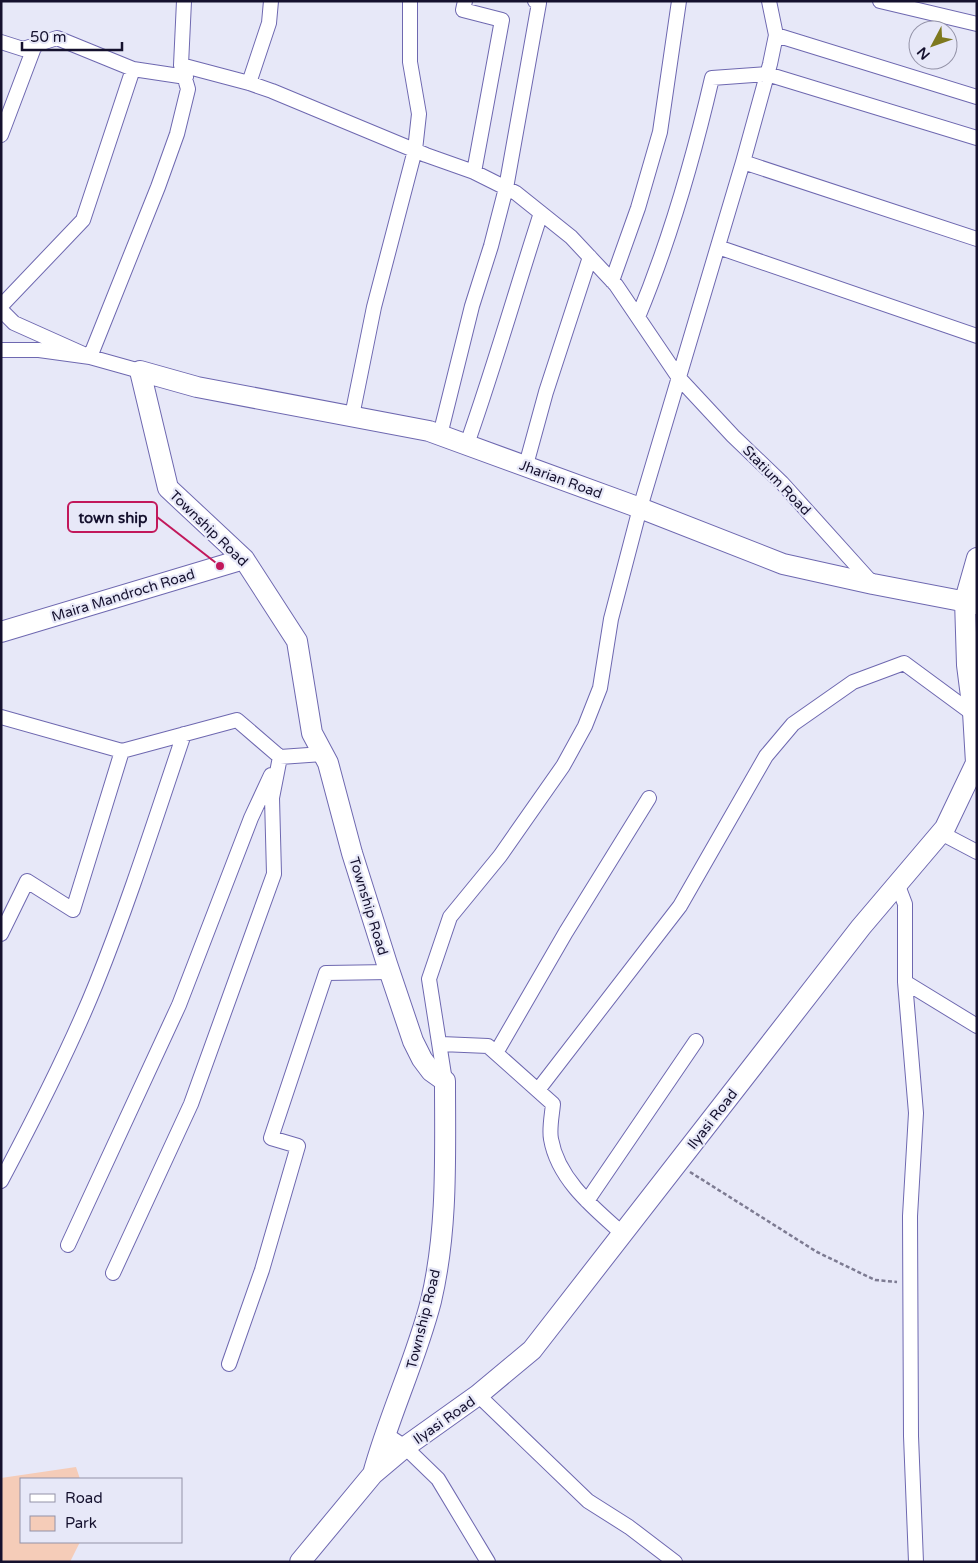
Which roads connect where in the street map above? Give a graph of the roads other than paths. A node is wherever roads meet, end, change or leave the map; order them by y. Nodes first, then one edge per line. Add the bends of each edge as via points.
1 (184, 1) edge
2 (271, 1) edge
3 (410, 1) edge
4 (465, 1) edge
5 (535, 1) edge
6 (679, 1) edge
7 (768, 1) edge
8 (880, 1) edge
9 (977, 24) edge
10 (776, 35) junction
11 (1, 42) edge
12 (35, 46) junction
13 (133, 69) junction
14 (183, 71) junction
15 (767, 74) junction
16 (250, 82) junction
17 (977, 97) edge
18 (1, 134) edge
19 (977, 138) edge
20 (415, 150) junction
21 (743, 162) junction
22 (474, 172) junction
23 (506, 188) junction
24 (541, 213) junction
25 (977, 239) edge
26 (718, 247) junction
27 (590, 257) junction
28 (612, 282) junction
29 (1, 306) edge
30 (1, 310) edge
31 (638, 317) junction
32 (977, 336) edge
33 (1, 350) edge
34 (90, 356) junction
35 (140, 371) junction
36 (680, 378) junction
37 (352, 416) junction
38 (440, 435) junction
39 (467, 444) junction
40 (526, 465) junction
41 (640, 508) junction
42 (244, 558) junction
43 (977, 558) edge
44 (872, 584) junction
45 (971, 602) edge
46 (1, 632) edge
47 (975, 714) edge
48 (1, 717) edge
49 (184, 734) junction
50 (122, 751) junction
51 (323, 754) junction
52 (280, 757) junction
53 (649, 798) dead end
54 (941, 833) junction
55 (977, 852) edge
56 (897, 883) junction
57 (1, 934) edge
58 (390, 972) junction
59 (905, 982) junction
60 (977, 1026) edge
61 (696, 1041) dead end
62 (441, 1044) junction
63 (496, 1053) junction
64 (445, 1081) junction
65 (538, 1090) junction
66 (1, 1181) edge
67 (587, 1201) junction
68 (623, 1234) junction
69 (68, 1246) dead end
70 (113, 1273) dead end
71 (229, 1364) dead end
72 (478, 1396) junction
73 (384, 1433) junction
74 (405, 1447) junction
75 (373, 1474) junction
76 (300, 1562) edge
77 (488, 1562) edge
78 (674, 1562) edge
79 (916, 1562) edge

1 - 14 street
2 - 16 street via 269,23
3 - 20 street via 410,62 419,114
4 - 22 street via 463,10 502,20
5 - 23 street via 539,3
6 - 28 street via 660,132
7 - 10 street
8 - 9 street
10 - 15 street
10 - 17 street
11 - 12 street, Statium Road via 23,49
12 - 13 street, Statium Road via 57,38
12 - 18 street
13 - 14 street, Statium Road
13 - 29 street via 83,220
14 - 16 street, Statium Road
14 - 34 street via 188,89 177,134
15 - 19 street
15 - 21 street
15 - 31 street via 712,78 697,144 660,264
16 - 20 street, Statium Road
20 - 22 street, Statium Road
20 - 37 street via 374,307
21 - 25 street
21 - 26 street
22 - 23 street, Statium Road
23 - 24 street, Statium Road
23 - 38 street
24 - 27 street, Statium Road
24 - 39 street via 494,368
26 - 32 street
26 - 36 street
27 - 28 street, Statium Road
27 - 40 street
28 - 31 street, Statium Road
30 - 34 street via 14,323
31 - 36 street, Statium Road
33 - 34 street via 39,350
34 - 35 street
35 - 37 street, Jharian Road via 197,387
35 - 42 street, Township Road via 168,488
36 - 41 street
36 - 44 street, Statium Road via 733,436 782,482
37 - 38 street, Jharian Road
38 - 39 street, Jharian Road
39 - 40 street, Jharian Road
40 - 41 street, Jharian Road
41 - 44 street, Jharian Road via 783,564
41 - 62 street via 611,619 600,688 585,726 563,766 500,856 450,917 429,979
42 - 46 street, Maira Mandroch Road
42 - 51 street, Township Road via 297,642 312,733
43 - 45 street, Ilyasi Road
44 - 45 street, Jharian Road
45 - 47 street, Ilyasi Road via 966,666
47 - 54 street, Ilyasi Road via 976,763
47 - 65 street via 904,663 853,682 793,724 766,756 680,906
48 - 50 street
49 - 50 street
49 - 52 street via 237,720
49 - 66 street via 96,984
50 - 57 street via 73,910 27,881
51 - 52 street
51 - 58 street, Township Road
52 - 69 street via 251,818 179,1005
52 - 70 street via 272,798 274,874 191,1104
53 - 63 street
54 - 55 street
54 - 56 street, Ilyasi Road
56 - 59 street via 905,904
56 - 68 street, Ilyasi Road
58 - 64 street, Township Road via 422,1059
58 - 71 street via 326,973 271,1138 298,1146 262,1270
59 - 60 street
59 - 79 street via 916,1113 910,1216 911,1436
61 - 67 street
62 - 63 street via 488,1046
62 - 64 street
63 - 65 street
64 - 73 street, Township Road via 444,1226 421,1336
65 - 67 street via 553,1104 551,1139 564,1173
67 - 68 street
68 - 72 street, Ilyasi Road via 532,1350
72 - 74 street, Ilyasi Road
72 - 78 street via 588,1500 630,1527
73 - 74 street
73 - 75 street, Township Road
74 - 75 street, Ilyasi Road
74 - 77 street via 438,1478
75 - 76 street, Ilyasi Road

